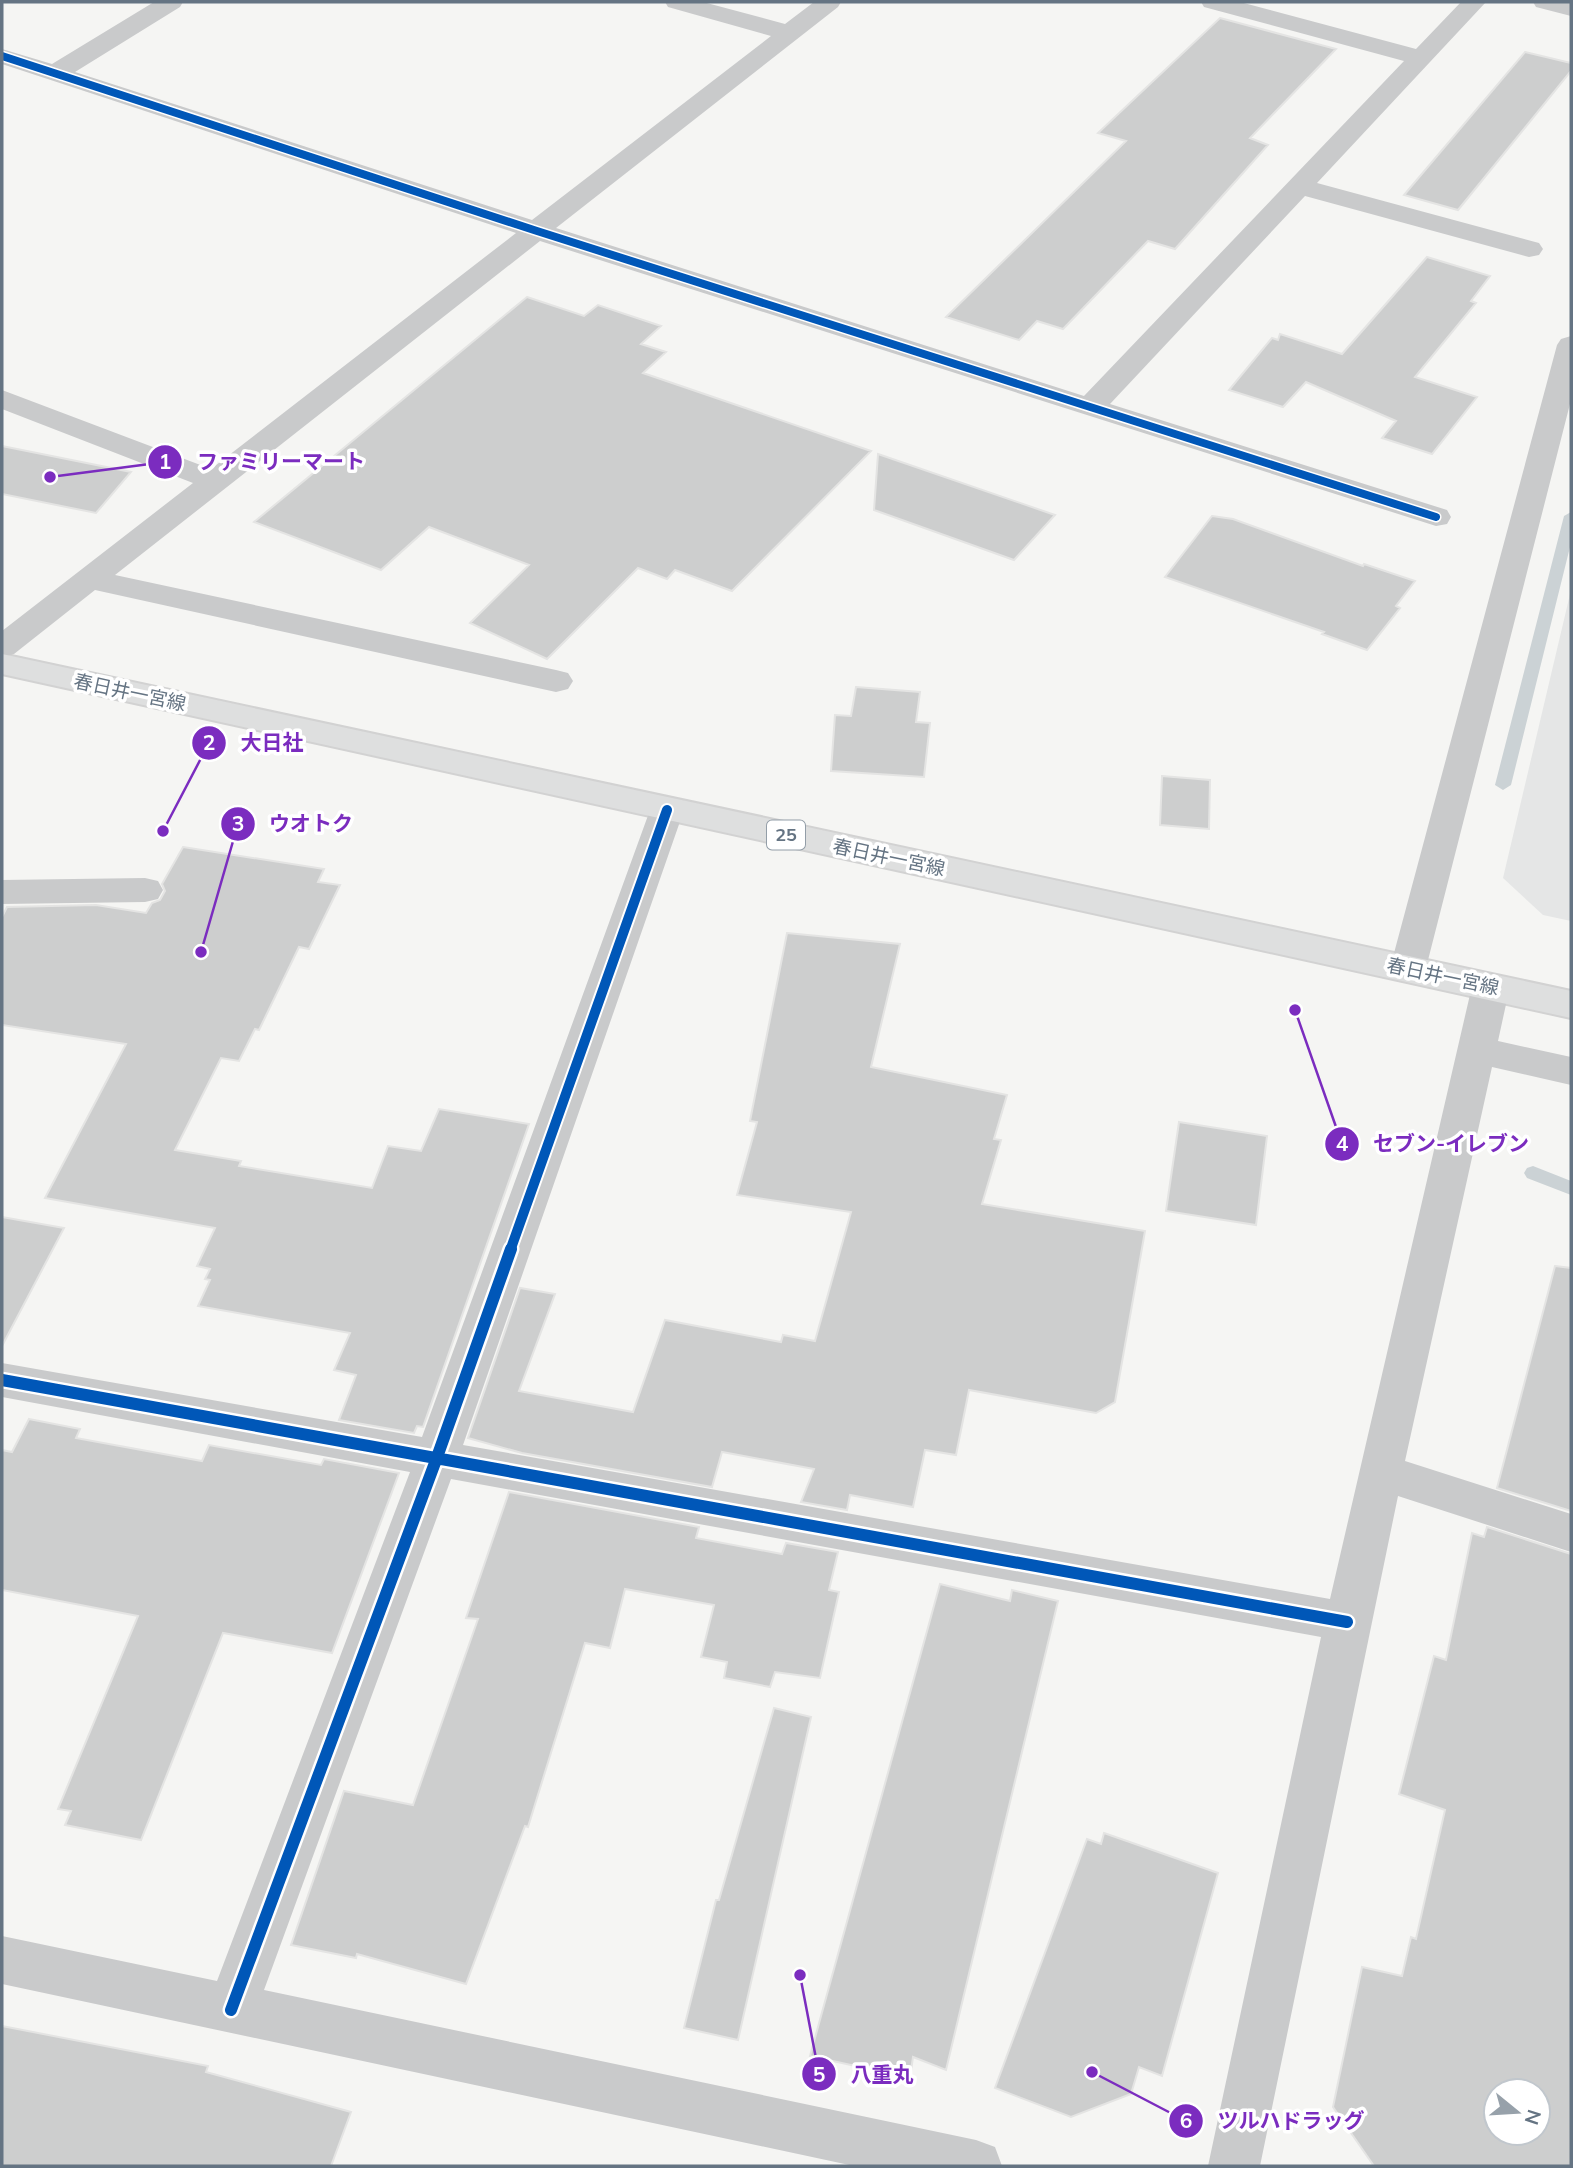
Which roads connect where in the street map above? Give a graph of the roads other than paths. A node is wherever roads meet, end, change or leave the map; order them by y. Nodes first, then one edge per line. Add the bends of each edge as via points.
1 (171, 2) edge
2 (677, 2) edge
3 (829, 2) edge
4 (1213, 2) edge
5 (1474, 2) edge
6 (1545, 2) edge
7 (733, 8) edge
8 (1571, 9) edge
9 (789, 33) junction
10 (2, 56) edge
11 (1421, 58) junction
12 (55, 73) junction
13 (1300, 186) junction
14 (537, 231) junction
15 (1529, 249) dead end
16 (1571, 345) edge
17 (2, 399) edge
18 (1090, 407) junction
19 (216, 481) junction
20 (1436, 517) dead end
21 (90, 579) junction
22 (2, 647) edge
23 (2, 664) edge
24 (556, 681) dead end
25 (667, 810) junction
26 (145, 890) dead end
27 (2, 892) edge
28 (1408, 968) junction
29 (1491, 986) junction
30 (1571, 1004) edge
31 (1477, 1050) junction
32 (1571, 1071) edge
33 (2, 1380) edge
34 (436, 1460) junction
35 (1381, 1472) junction
36 (1571, 1533) edge
37 (1347, 1622) junction
38 (2, 1960) edge
39 (231, 2010) junction
40 (976, 2166) edge
41 (1234, 2166) edge

1 - 12 street
2 - 7 street
3 - 9 street
4 - 11 street
5 - 11 street
6 - 8 street
7 - 9 street
9 - 14 street
10 - 12 street
11 - 13 street
12 - 14 street
13 - 15 street
13 - 18 street
14 - 18 street
14 - 19 street
16 - 28 street
17 - 19 street
18 - 20 street
19 - 21 street
21 - 22 street
21 - 24 street
23 - 25 main road, 春日井一宮線 / 25
25 - 28 main road, 春日井一宮線 / 25
25 - 34 street
26 - 27 street
28 - 29 main road, 春日井一宮線 / 25
29 - 30 main road, 春日井一宮線 / 25
29 - 31 street
31 - 32 street
31 - 35 street
33 - 34 street
34 - 37 street
34 - 39 street
35 - 36 street
35 - 37 street
37 - 41 street
38 - 39 street
39 - 40 street

